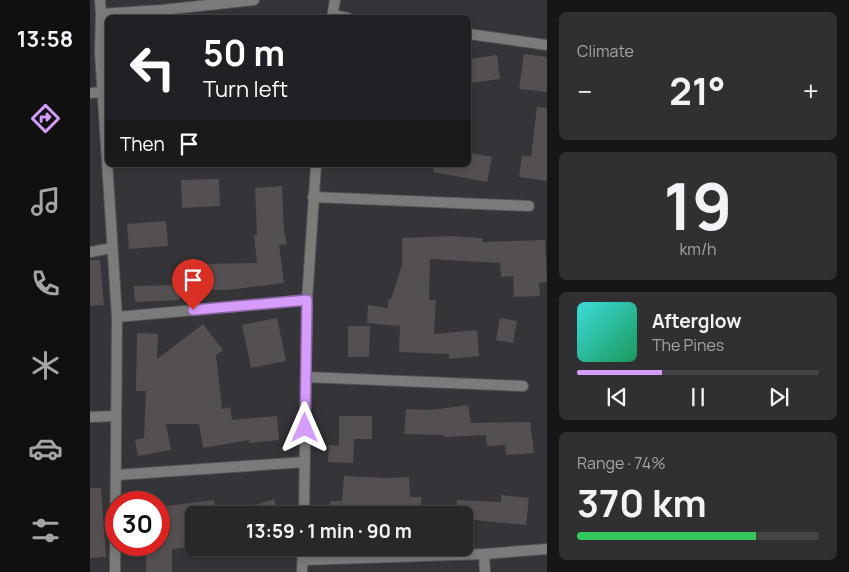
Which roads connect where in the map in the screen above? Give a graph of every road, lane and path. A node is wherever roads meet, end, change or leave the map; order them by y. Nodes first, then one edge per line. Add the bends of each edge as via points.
1 (100, 0) edge
2 (254, 0) edge
3 (335, 0) edge
4 (162, 5) edge
5 (100, 14) junction
6 (332, 15) edge
7 (471, 34) edge
8 (546, 45) edge
9 (103, 92) junction
10 (90, 93) edge
11 (105, 126) edge
12 (107, 167) edge
13 (316, 167) edge
14 (313, 197) junction
15 (529, 206) dead end
16 (112, 248) junction
17 (90, 252) edge
18 (307, 300) junction
19 (117, 317) junction
20 (306, 378) junction
21 (523, 386) dead end
22 (116, 416) junction
23 (90, 417) edge
24 (305, 462) junction
25 (116, 475) junction
26 (304, 506) edge
27 (546, 549) edge
28 (484, 554) junction
29 (303, 556) edge
30 (303, 560) junction
31 (116, 572) edge
32 (302, 572) edge
33 (485, 572) edge

1 - 5 street
2 - 4 street
3 - 6 street
4 - 5 street
5 - 9 street
7 - 8 street
9 - 10 street
9 - 11 street
12 - 16 street
13 - 14 street
14 - 15 street
14 - 18 street
16 - 17 street
16 - 19 street
18 - 19 street
18 - 20 street
19 - 22 street
20 - 21 street
20 - 24 street
22 - 23 street
22 - 25 street
24 - 25 street
24 - 26 street
25 - 31 street
27 - 28 street
28 - 30 street
28 - 33 street
29 - 30 street
30 - 32 street

